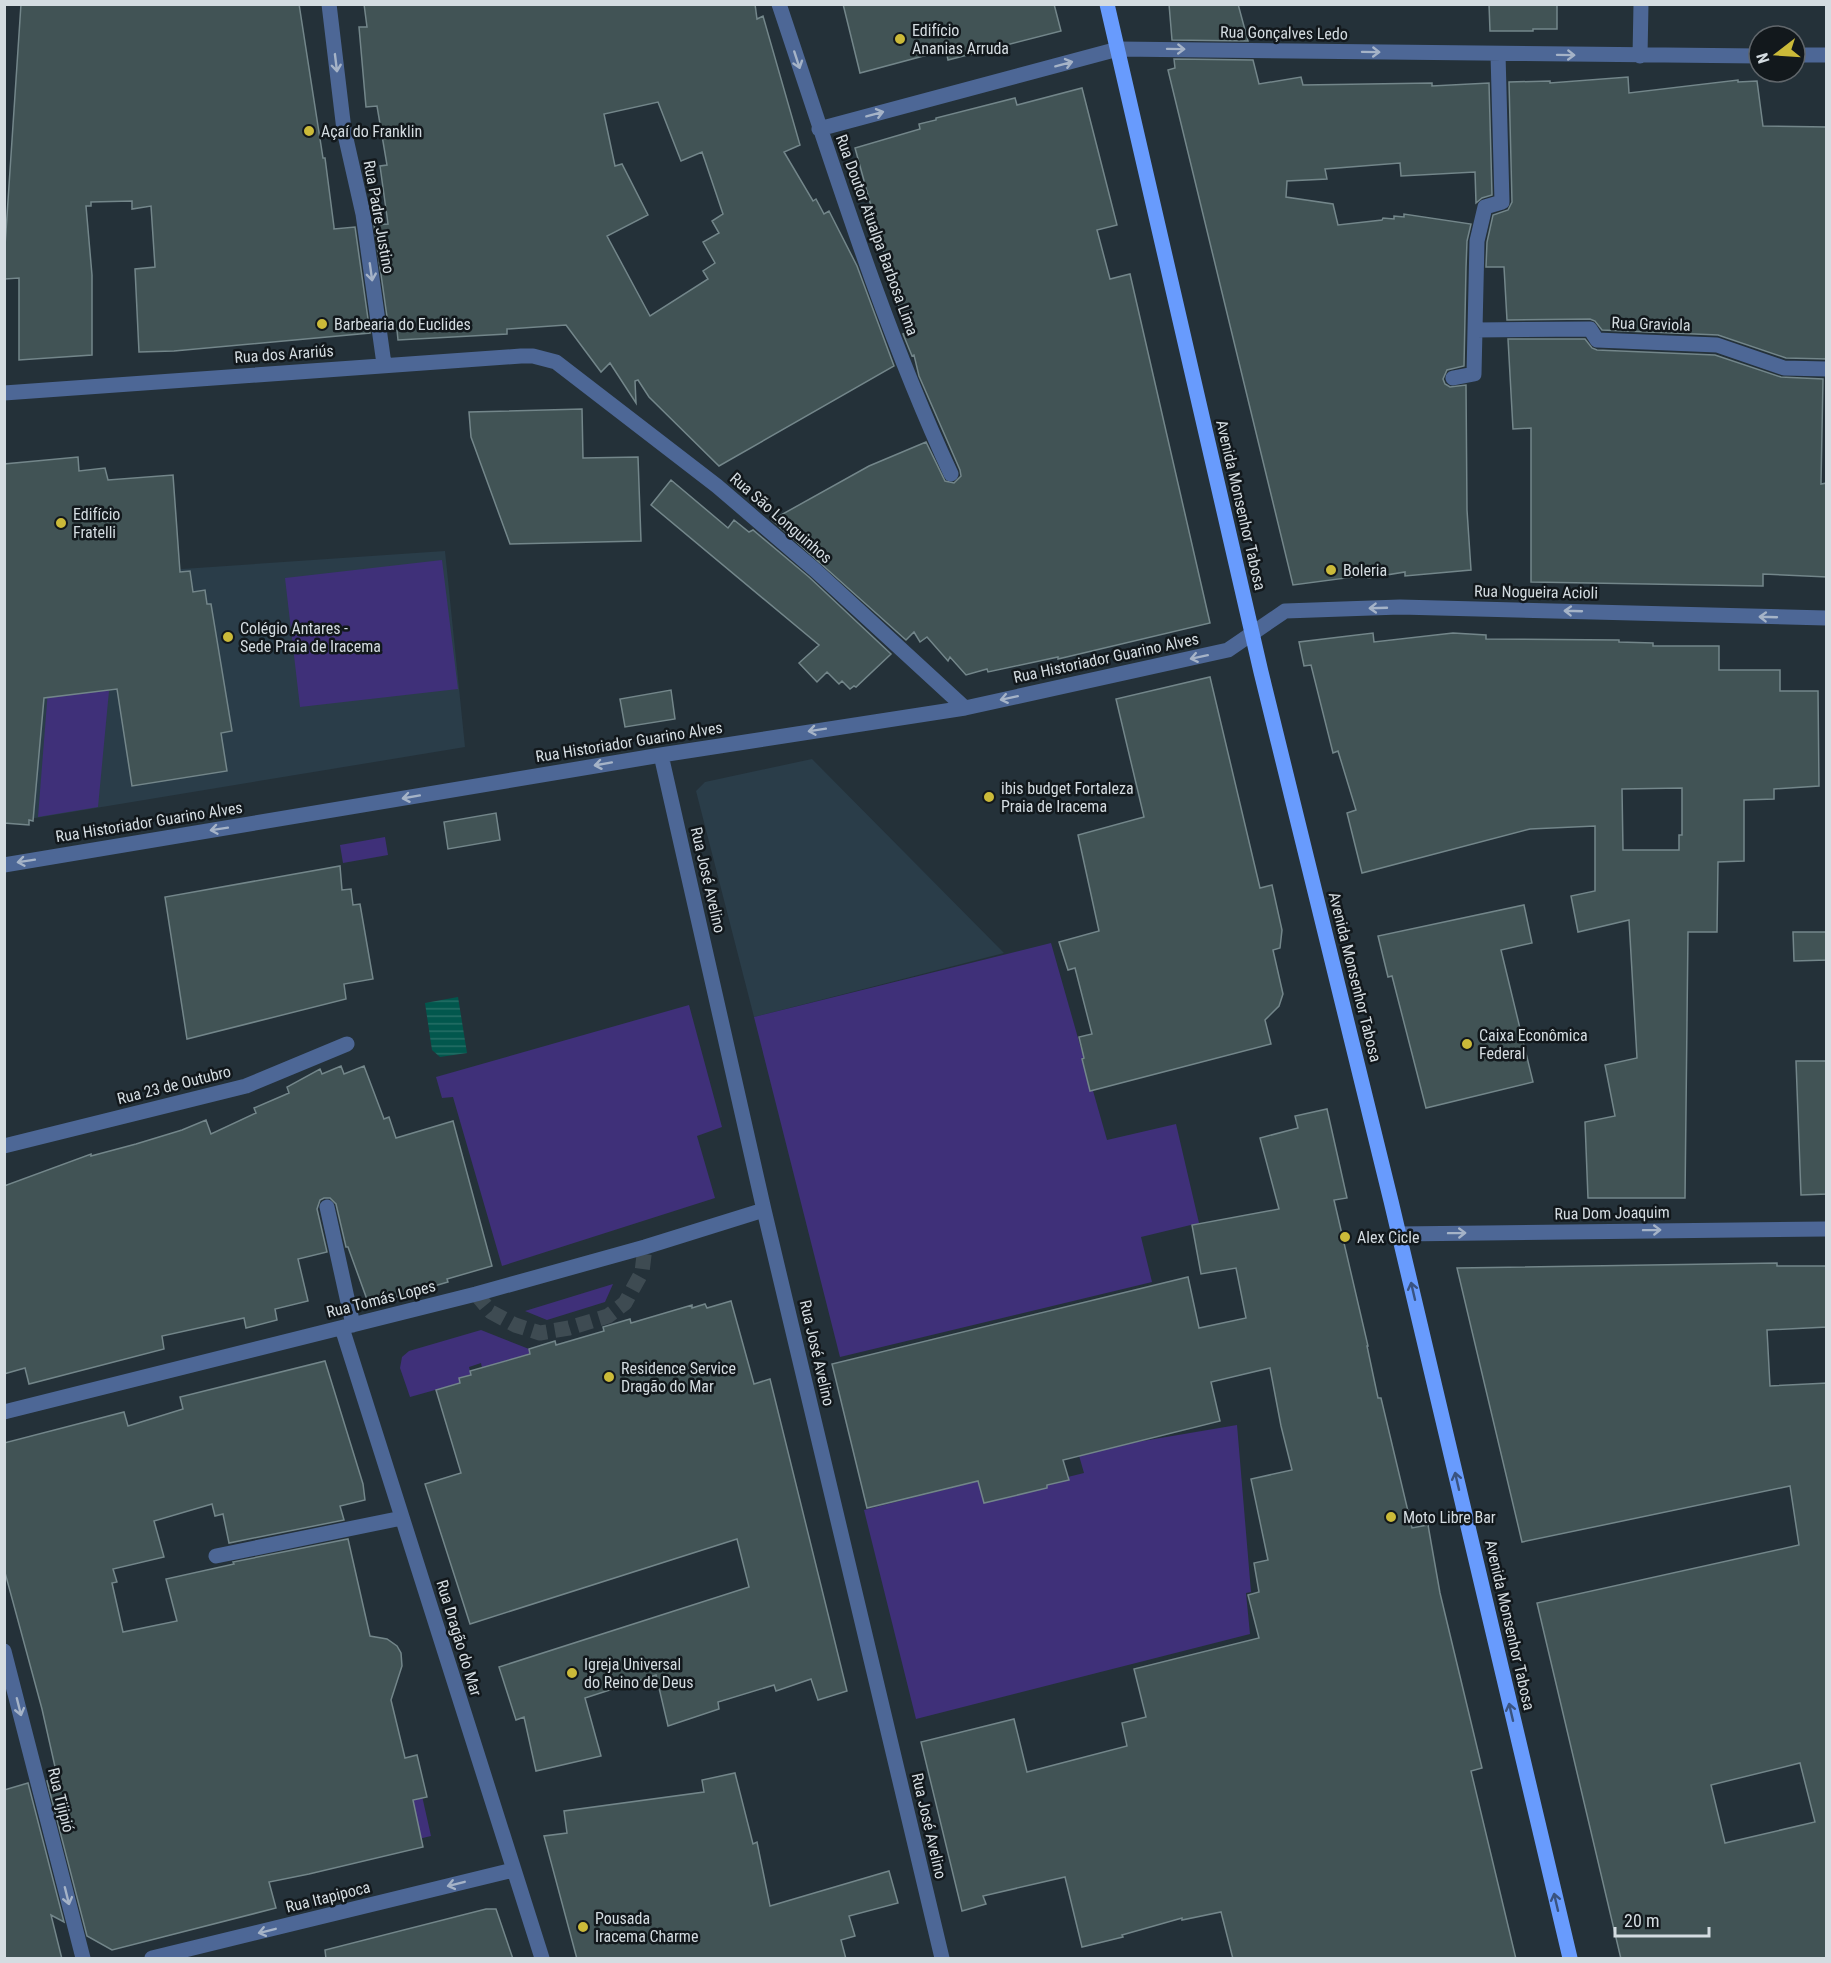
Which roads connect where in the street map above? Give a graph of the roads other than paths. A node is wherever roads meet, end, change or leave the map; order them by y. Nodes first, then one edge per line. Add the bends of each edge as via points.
1 (329, 4) edge
2 (779, 4) edge
3 (1107, 4) edge
4 (1641, 4) edge
5 (1118, 49) junction
6 (1498, 54) junction
7 (1640, 56) junction
8 (1747, 56) edge
9 (1807, 56) edge
10 (1827, 56) edge
11 (819, 129) junction
12 (1476, 330) junction
13 (384, 364) junction
14 (564, 367) joint
15 (1827, 369) edge
16 (1453, 378) dead end
17 (4, 393) edge
18 (951, 474) dead end
19 (1827, 618) edge
20 (1252, 634) junction
21 (964, 708) junction
22 (661, 754) junction
23 (4, 865) edge
24 (348, 1044) dead end
25 (4, 1146) edge
26 (327, 1207) dead end
27 (764, 1210) junction
28 (1827, 1229) edge
29 (1399, 1234) junction
30 (347, 1327) junction
31 (4, 1412) edge
32 (402, 1518) junction
33 (216, 1556) dead end
34 (4, 1651) edge
35 (513, 1870) junction
36 (82, 1959) edge
37 (152, 1959) edge
38 (542, 1959) edge
39 (942, 1959) edge
40 (1570, 1959) edge

1 -> 13 street, Rua Padre Justino via 344,130 363,214
2 -> 11 street, Rua Doutor Atualpa Barbosa Lima
3 - 5 main road, Avenida Monsenhor Tabosa
4 - 7 street
5 -> 6 street, Rua Gonçalves Ledo
11 -> 5 street, Rua Gonçalves Ledo
5 - 20 main road, Avenida Monsenhor Tabosa
6 -> 7 street, Rua Gonçalves Ledo
6 - 12 street via 1502,202 1485,207 1477,241
7 - 8 street, Rua Gonçalves Ledo
9 - 10 street
11 - 18 street, Rua Doutor Atualpa Barbosa Lima via 919,405
12 - 15 street, Rua Graviola via 1590,329 1597,340 1717,345 1784,368
12 - 16 street via 1474,374
13 - 14 street, Rua dos Arariús via 533,356
13 - 17 street, Rua dos Arariús
14 - 21 street, Rua São Longuinhos via 815,570
19 -> 20 street, Rua Nogueira Acioli via 1389,607 1285,611
20 -> 21 street, Rua Historiador Guarino Alves via 1228,650
20 - 29 main road, Avenida Monsenhor Tabosa
21 -> 22 street, Rua Historiador Guarino Alves
22 -> 23 street, Rua Historiador Guarino Alves
22 - 27 street, Rua José Avelino
24 - 25 street, Rua 23 de Outubro via 246,1086
26 - 30 street, Rua Dragão do Mar
27 - 30 street, Rua Tomás Lopes via 612,1256
27 - 39 street, Rua José Avelino
29 -> 28 street, Rua Dom Joaquim
40 -> 29 main road, Avenida Monsenhor Tabosa
30 - 31 street, Rua Tomás Lopes
30 - 32 street, Rua Dragão do Mar
32 - 33 street
32 - 35 street, Rua Dragão do Mar
34 -> 36 street, Rua Tijipió
35 -> 37 street, Rua Itapipoca
35 - 38 street, Rua Dragão do Mar

